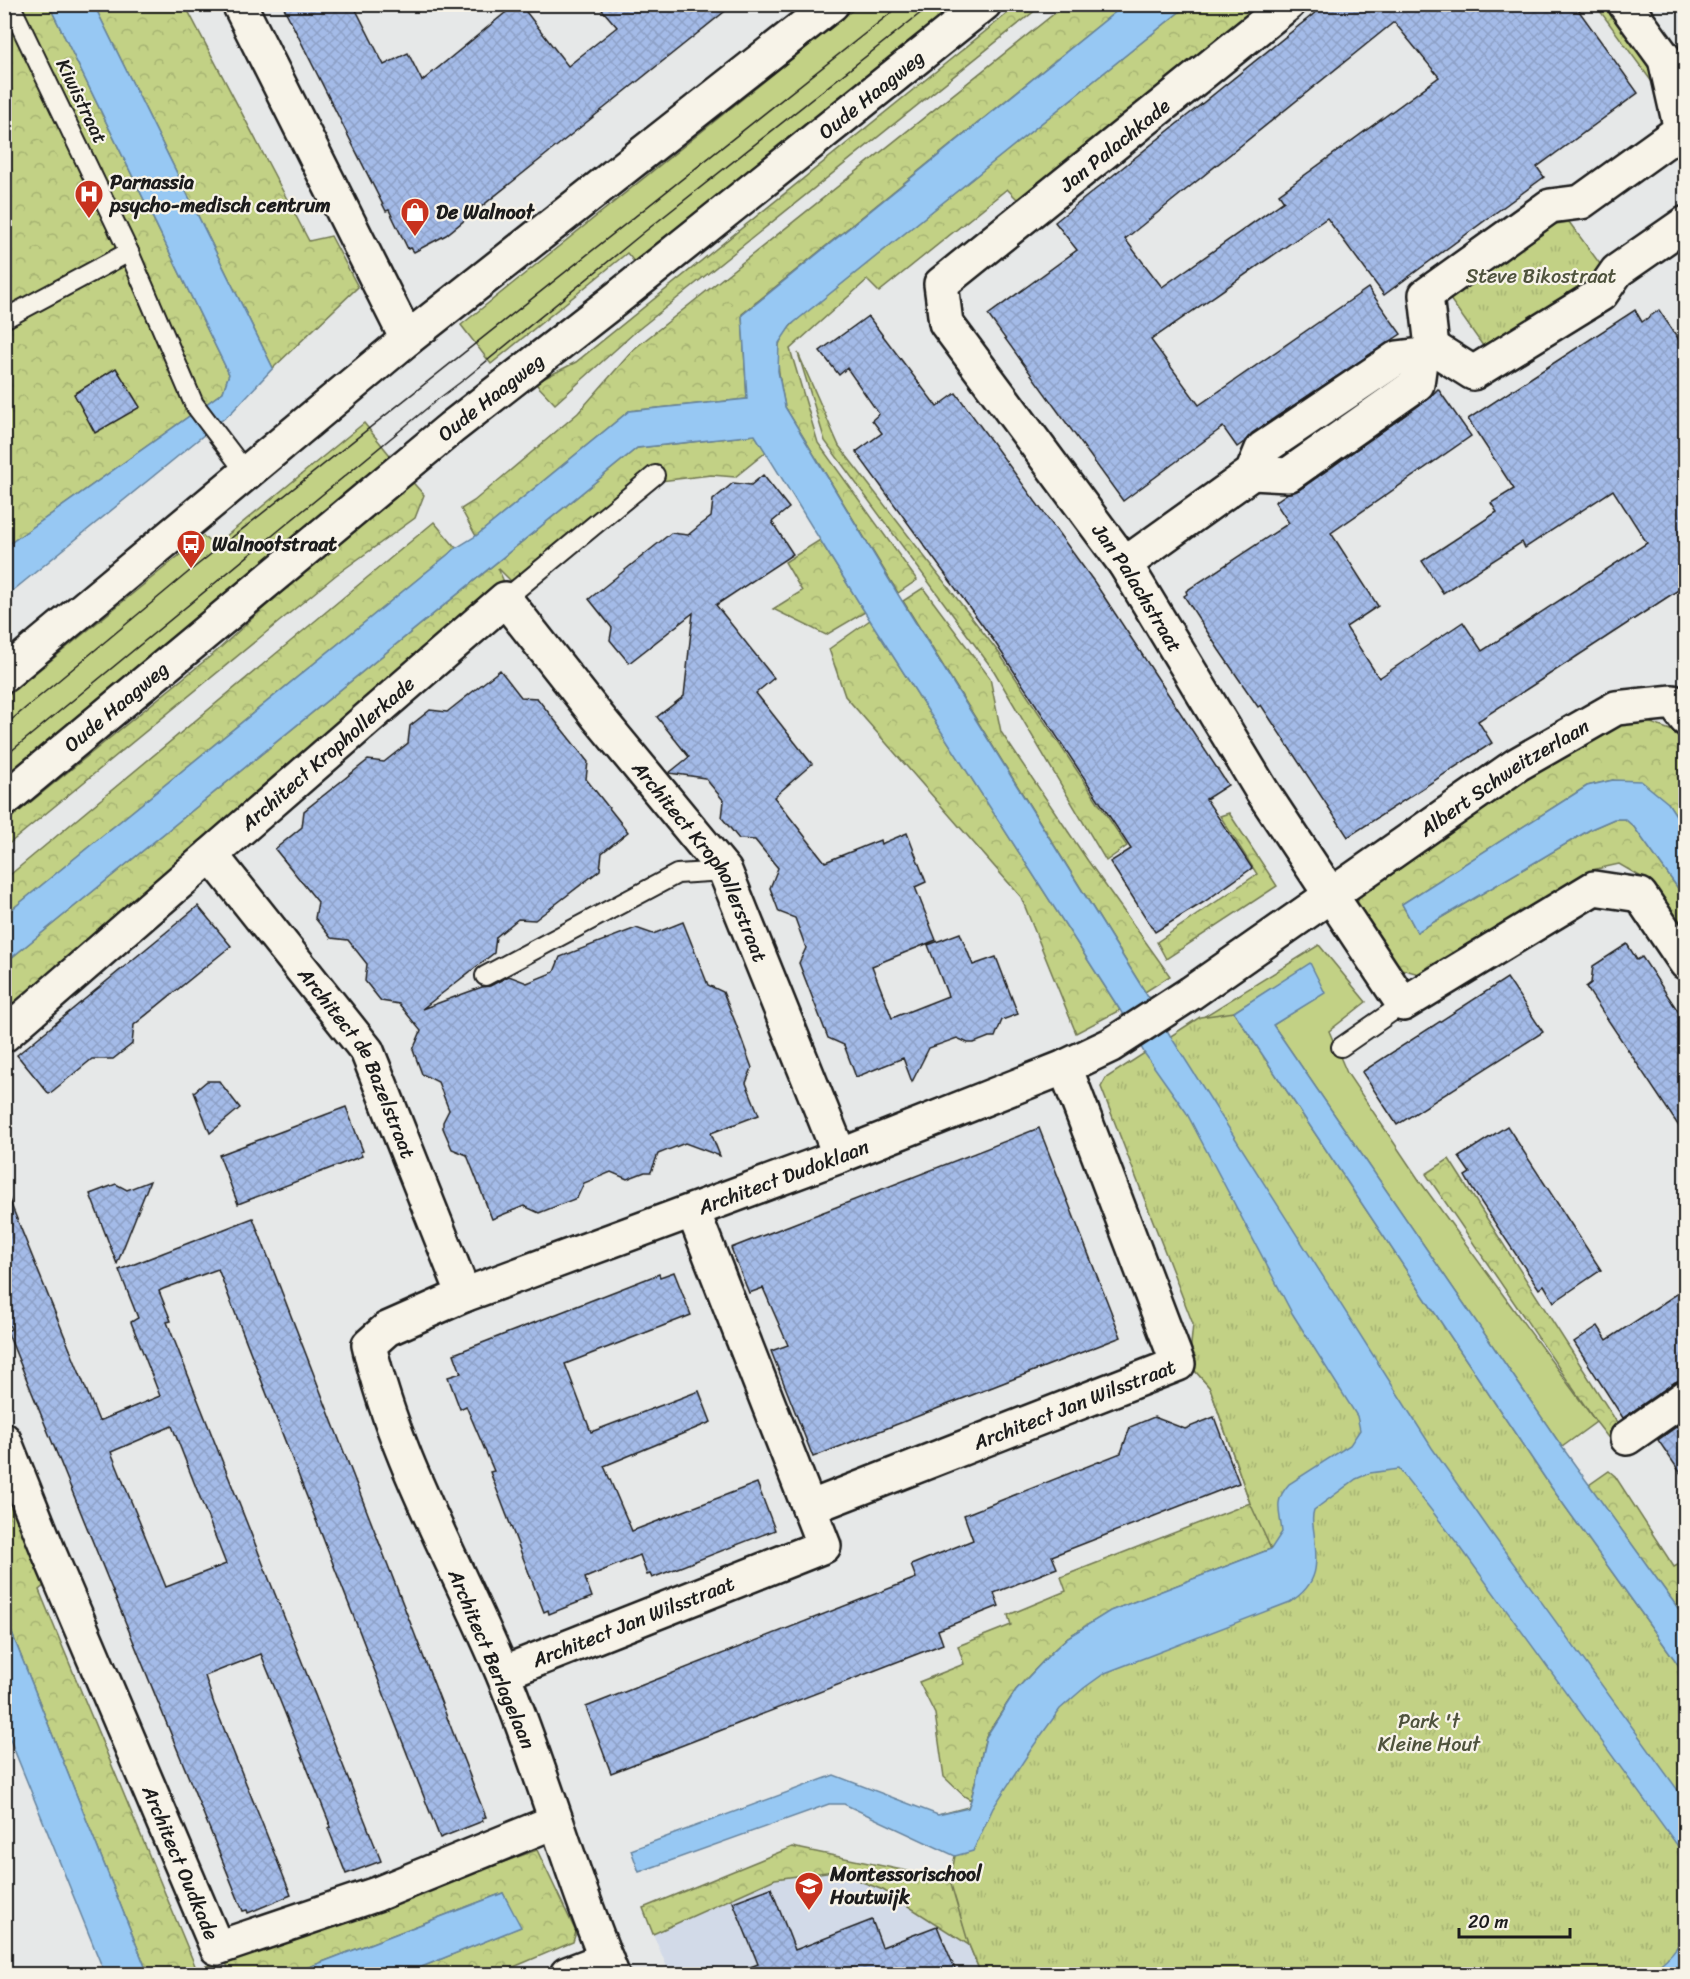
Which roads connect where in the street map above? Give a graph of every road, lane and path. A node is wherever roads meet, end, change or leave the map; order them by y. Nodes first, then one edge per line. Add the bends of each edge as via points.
1 (10, 4) edge
2 (239, 4) edge
3 (832, 4) edge
4 (984, 4) edge
5 (1288, 4) edge
6 (1625, 4) edge
7 (1683, 133) edge
8 (1686, 223) edge
9 (129, 252) junction
10 (941, 284) joint
11 (4, 319) edge
12 (407, 339) junction
13 (1426, 351) junction
14 (247, 474) junction
15 (655, 475) dead end
16 (1125, 564) junction
17 (505, 599) junction
18 (4, 675) edge
19 (1686, 719) edge
20 (4, 800) edge
21 (211, 855) junction
22 (725, 871) junction
23 (1330, 897) junction
24 (1686, 963) edge
25 (485, 976) dead end
26 (1178, 1001) joint
27 (1403, 1004) junction
28 (4, 1035) edge
29 (1341, 1047) dead end
30 (1065, 1067) junction
31 (840, 1156) junction
32 (693, 1211) junction
33 (464, 1295) junction
34 (369, 1345) joint
35 (1686, 1397) edge
36 (1627, 1438) dead end
37 (4, 1440) edge
38 (809, 1509) junction
39 (502, 1673) junction
40 (556, 1821) junction
41 (609, 1967) edge
42 (567, 1974) edge

1 - 9 lane, Kiwistraat
2 - 12 street
3 - 12 street
4 - 20 street, Oude Haagweg via 451,428
5 - 10 street, Jan Palachkade
6 - 7 street via 1665,59
7 - 13 street via 1581,201 1550,206 1426,295
8 - 13 street via 1617,271 1601,294 1473,373
9 - 11 lane
9 - 14 lane, Kiwistraat via 194,404
10 - 16 street, Jan Palachstraat via 946,323
12 - 14 street
13 - 16 street via 1397,358 1263,449 1252,473
14 - 18 street
15 - 17 lane, Architect Krophollerkade
16 - 23 street, Jan Palachstraat
17 - 21 street, Architect Krophollerkade
17 - 22 street, Architect Krophollerstraat
19 - 23 street, Albert Schweitzerlaan via 1673,702 1616,708 1518,765
21 - 28 street, Architect Krophollerkade
21 - 33 street, Architect de Bazelstraat via 367,1051
22 - 25 lane via 677,874
22 - 31 street, Architect Krophollerstraat
23 - 26 street, Albert Schweitzerlaan
23 - 27 street
24 - 27 street via 1640,896 1594,888
26 - 30 street, Architect Dudoklaan via 1111,1045
27 - 29 lane
30 - 31 street, Architect Dudoklaan
30 - 38 street, Architect Jan Wilsstraat via 1178,1364
31 - 32 street, Architect Dudoklaan
32 - 33 street, Architect Dudoklaan
32 - 38 street, Architect Jan Wilsstraat
33 - 34 street, Architect Dudoklaan via 387,1329
34 - 39 street, Architect Berlagelaan via 376,1376 416,1483
35 - 36 street
37 - 40 street, Architect Oudkade via 217,1948 377,1894
38 - 39 street, Architect Jan Wilsstraat via 824,1546
39 - 40 street, Architect Berlagelaan
40 - 41 street, Architect Berlagelaan
41 - 42 street

